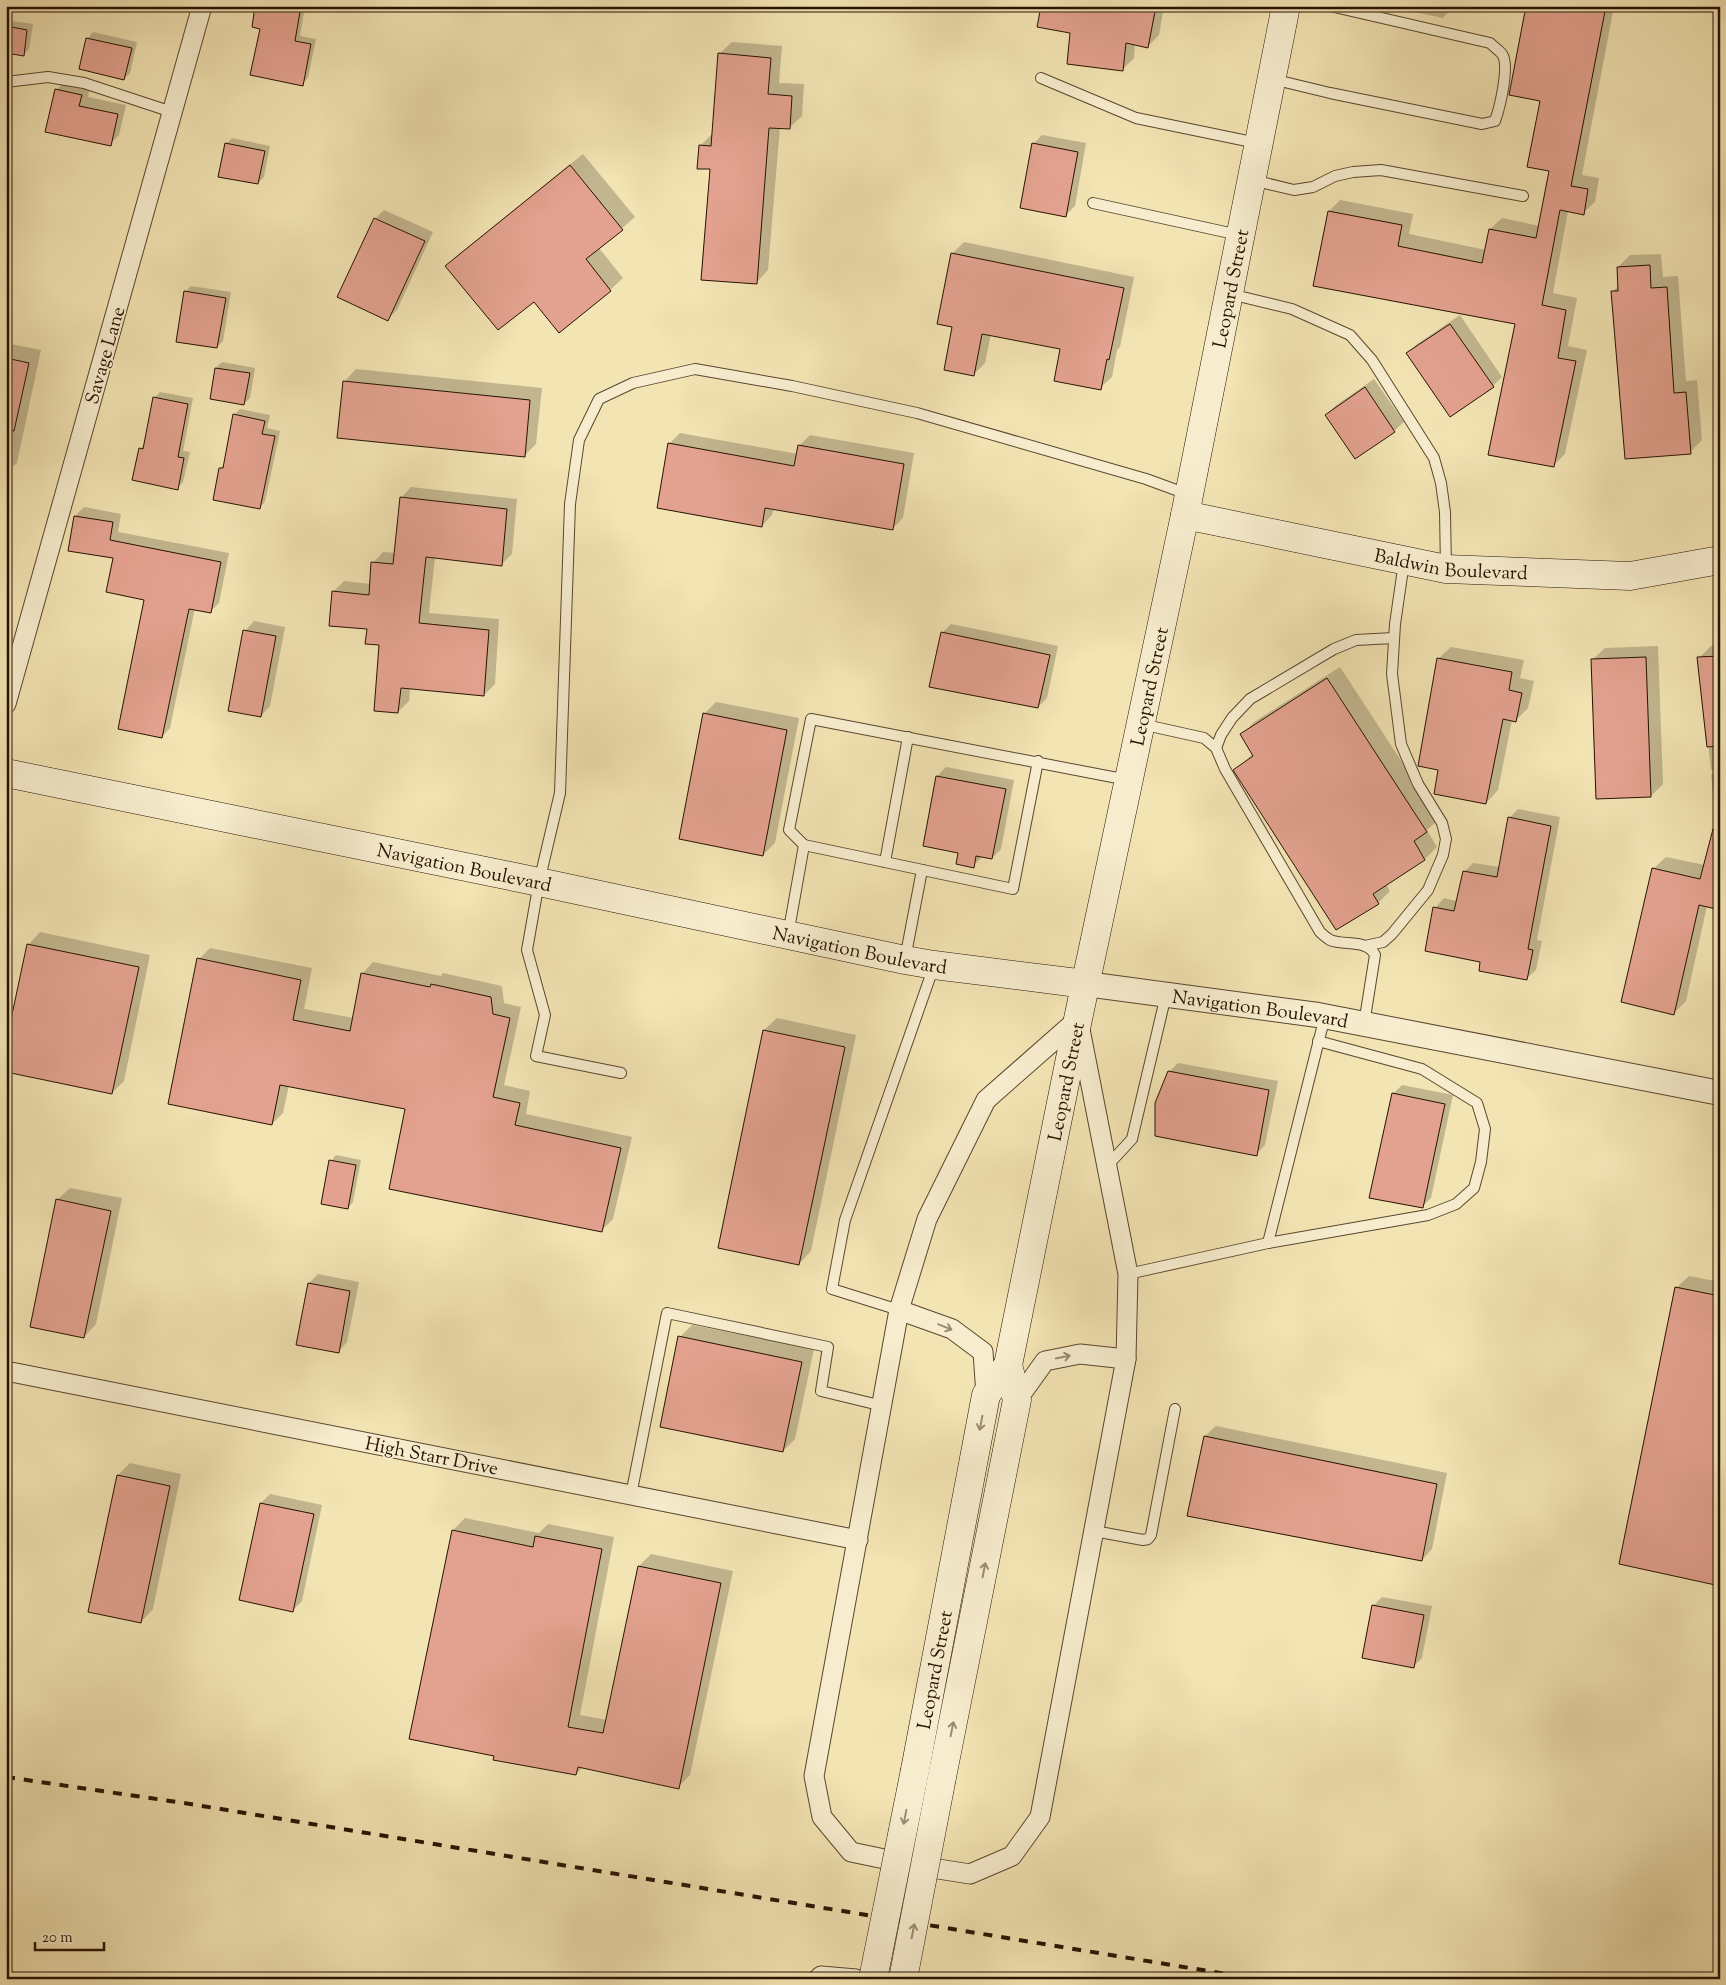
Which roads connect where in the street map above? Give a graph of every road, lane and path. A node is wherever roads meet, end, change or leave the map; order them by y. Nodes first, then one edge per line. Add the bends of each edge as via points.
1 (202, 6) edge
2 (1286, 6) edge
3 (1330, 6) edge
4 (1041, 78) dead end
5 (1271, 79) junction
6 (6, 82) edge
7 (172, 112) junction
8 (1258, 143) junction
9 (1251, 179) junction
10 (1523, 196) dead end
11 (1092, 203) dead end
12 (1240, 236) junction
13 (1229, 294) junction
14 (1187, 505) junction
15 (1720, 560) edge
16 (1404, 561) junction
17 (1446, 569) junction
18 (1394, 638) junction
19 (6, 704) edge
20 (1140, 724) junction
21 (908, 737) junction
22 (1216, 748) junction
23 (1038, 761) junction
24 (6, 773) edge
25 (1129, 780) junction
26 (804, 845) junction
27 (885, 862) junction
28 (922, 870) junction
29 (539, 882) junction
30 (788, 935) junction
31 (1366, 946) junction
32 (905, 960) junction
33 (934, 966) junction
34 (1086, 984) junction
35 (1166, 995) junction
36 (1325, 1016) junction
37 (1078, 1018) junction
38 (1364, 1024) junction
39 (1318, 1041) junction
40 (621, 1073) dead end
41 (1720, 1093) edge
42 (1108, 1165) junction
43 (1268, 1243) junction
44 (1128, 1274) junction
45 (899, 1310) junction
46 (1126, 1359) junction
47 (1008, 1365) junction
48 (6, 1371) edge
49 (986, 1395) junction
50 (1018, 1400) junction
51 (883, 1406) junction
52 (1175, 1409) dead end
53 (632, 1495) junction
54 (1094, 1531) junction
55 (858, 1540) junction
56 (818, 1979) edge
57 (856, 1979) edge
58 (873, 1979) edge
59 (903, 1979) edge

1 - 7 street, Savage Lane
2 - 5 main road, Leopard Street
3 - 5 lane via 1490,44 1502,54 1506,63 1495,121 1482,124
4 - 8 lane via 1136,118
5 - 8 main road, Leopard Street
6 - 7 lane via 48,77 84,83
7 - 19 street, Savage Lane
8 - 9 main road, Leopard Street
9 - 10 lane via 1294,190 1313,187 1334,176 1381,170
9 - 12 main road, Leopard Street
11 - 12 lane
12 - 13 main road, Leopard Street
13 - 14 main road, Leopard Street
13 - 17 lane via 1292,309 1350,335 1372,360 1434,458 1445,512
14 - 16 main road, Baldwin Boulevard
14 - 20 main road, Leopard Street
14 - 29 lane via 1146,479 917,413 792,386 695,369 633,383 599,398 579,440 570,504 560,793
15 - 17 main road, Baldwin Boulevard via 1630,576
16 - 17 main road, Baldwin Boulevard
16 - 18 lane
18 - 22 lane via 1356,640 1334,649 1250,699 1232,718
18 - 31 lane via 1392,674 1401,744 1418,784 1442,823 1446,840 1428,890 1392,934 1383,942
20 - 22 lane via 1204,738
20 - 25 main road, Leopard Street
21 - 23 lane
21 - 26 lane via 812,719 789,830
21 - 27 lane
22 - 31 lane via 1320,932 1331,940
23 - 25 lane
23 - 28 lane via 1013,889
24 - 29 main road, Navigation Boulevard
25 - 34 main road, Leopard Street
26 - 27 lane
26 - 30 lane
27 - 28 lane
28 - 32 lane
29 - 30 main road, Navigation Boulevard
29 - 40 lane via 527,950 545,1015 536,1056
30 - 32 main road, Navigation Boulevard
31 - 38 lane via 1376,955
32 - 33 main road, Navigation Boulevard
33 - 34 main road, Navigation Boulevard
33 - 45 lane via 846,1220 832,1289
34 - 35 street, Navigation Boulevard
34 - 37 main road, Leopard Street
35 - 36 street, Navigation Boulevard
35 - 42 lane via 1132,1139
36 - 38 street, Navigation Boulevard
36 - 39 lane
37 - 42 street
37 - 45 street via 986,1100 927,1219
37 - 47 main road, Leopard Street
38 - 41 street, Navigation Boulevard
39 - 43 lane
39 - 43 lane via 1422,1070 1477,1103 1485,1129 1481,1162 1474,1188 1456,1204 1428,1215
42 - 44 street
43 - 44 lane
44 - 46 street
45 -> 49 street via 952,1329 983,1352
45 - 51 street
50 -> 46 street via 1045,1361 1080,1354
46 - 54 street
47 - 49 main road, Leopard Street
47 - 50 main road, Leopard Street
48 - 53 street, High Starr Drive
49 -> 58 main road, Leopard Street, bridge
59 -> 50 main road, Leopard Street, bridge
51 - 53 lane via 821,1391 828,1347 667,1313
51 - 55 street
52 - 54 lane via 1151,1535 1143,1540
53 - 55 street, High Starr Drive
54 - 55 street via 1040,1817 1012,1856 970,1874 850,1852 822,1817 814,1776
56 - 57 street via 821,1976

